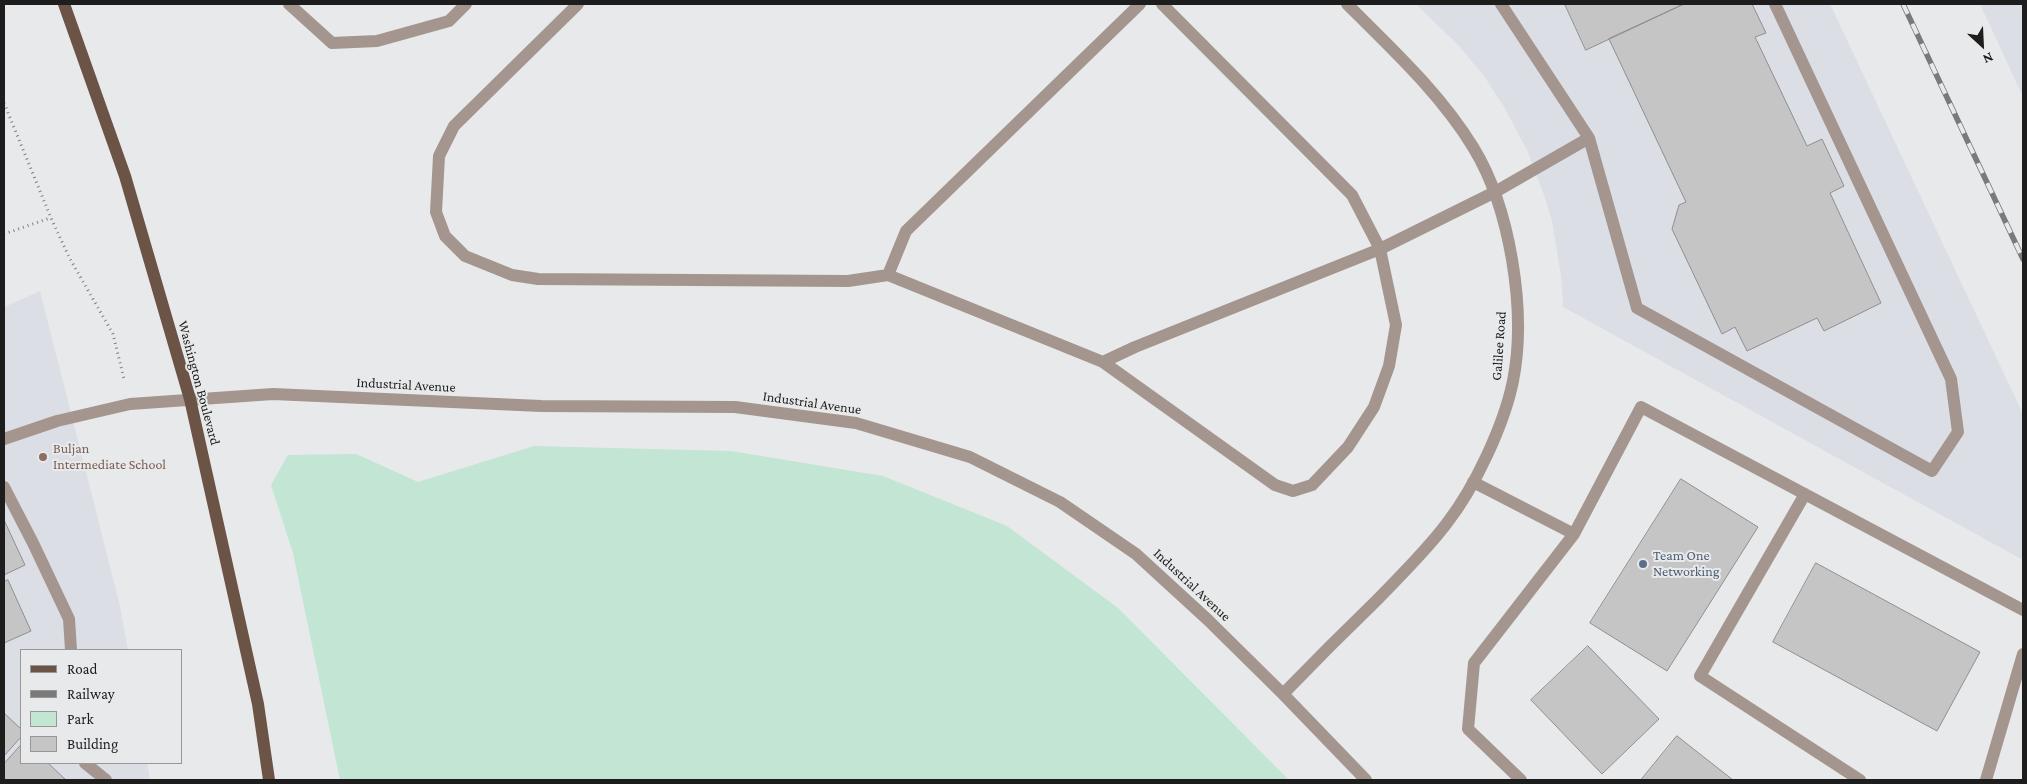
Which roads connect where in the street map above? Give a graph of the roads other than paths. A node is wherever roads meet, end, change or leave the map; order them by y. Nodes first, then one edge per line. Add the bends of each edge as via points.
1 (64, 4) edge
2 (289, 4) edge
3 (466, 4) edge
4 (578, 4) edge
5 (1140, 4) edge
6 (1162, 4) edge
7 (1347, 4) edge
8 (1501, 4) edge
9 (1775, 4) edge
10 (1589, 138) junction
11 (1495, 192) junction
12 (1380, 249) junction
13 (888, 275) junction
14 (1103, 362) junction
15 (190, 400) junction
16 (4, 440) edge
17 (1473, 482) junction
18 (4, 486) edge
19 (1805, 494) junction
20 (1574, 534) junction
21 (2023, 610) edge
22 (71, 649) edge
23 (2023, 654) edge
24 (1282, 694) junction
25 (86, 764) edge
26 (106, 780) edge
27 (269, 780) edge
28 (1366, 780) edge
29 (1521, 780) edge
30 (1860, 780) edge
31 (1986, 780) edge

1 - 15 main road, Washington Boulevard via 125,176
2 - 3 street via 332,43 377,41 449,22
4 - 13 street via 454,126 439,156 436,212 445,236 464,256 512,275 538,278 848,281
5 - 13 street via 906,230
6 - 12 street via 1352,195
7 - 11 street, Galilee Road via 1412,69 1445,109 1474,147
8 - 10 street
9 - 10 street via 1951,379 1958,432 1932,471 1637,308
10 - 11 street
11 - 12 street
11 - 17 street, Galilee Road via 1515,274 1518,330 1513,380 1497,433
12 - 14 street
12 - 14 street via 1396,325 1389,366 1374,408 1348,447 1312,485 1293,491 1275,485
13 - 14 street
15 - 16 street, Industrial Avenue via 130,404 57,421
15 - 24 street, Industrial Avenue via 273,394 541,406 735,408 856,423 970,457 1060,502 1136,554
15 - 27 main road, Washington Boulevard via 258,704
17 - 20 street
17 - 24 street, Galilee Road via 1449,522 1424,552
18 - 22 street via 68,619
19 - 20 street via 1641,407
19 - 21 street
19 - 30 street via 1700,676
20 - 29 street via 1474,663 1468,729
23 - 31 street
24 - 28 street, Industrial Avenue
25 - 26 street

